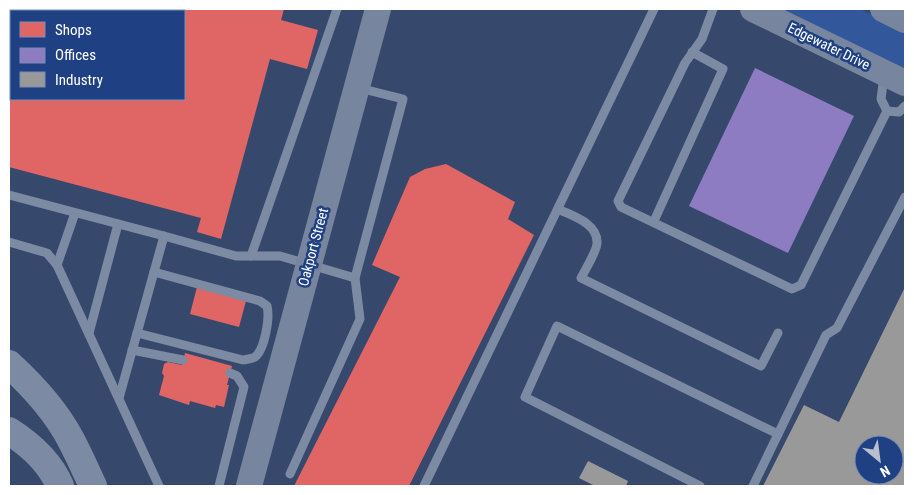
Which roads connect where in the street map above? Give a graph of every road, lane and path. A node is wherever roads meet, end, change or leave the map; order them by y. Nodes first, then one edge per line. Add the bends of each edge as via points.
1 (337, 9) edge
2 (378, 9) edge
3 (654, 9) edge
4 (713, 9) edge
5 (753, 9) edge
6 (883, 9) edge
7 (905, 20) edge
8 (692, 52) junction
9 (895, 78) edge
10 (356, 87) junction
11 (905, 106) edge
12 (887, 111) junction
13 (9, 195) edge
14 (905, 197) edge
15 (558, 209) junction
16 (75, 213) junction
17 (654, 222) junction
18 (118, 224) junction
19 (164, 236) junction
20 (9, 242) edge
21 (251, 256) junction
22 (308, 264) junction
23 (57, 265) junction
24 (154, 272) junction
25 (355, 278) junction
26 (88, 333) junction
27 (137, 333) junction
28 (778, 333) dead end
29 (132, 350) junction
30 (183, 360) dead end
31 (9, 364) edge
32 (230, 373) dead end
33 (119, 398) junction
34 (9, 431) edge
35 (778, 434) junction
36 (290, 474) dead end
37 (60, 486) edge
38 (93, 486) edge
39 (159, 486) edge
40 (220, 486) edge
41 (249, 486) edge
42 (424, 486) edge
43 (700, 486) edge
44 (752, 486) edge

1 - 21 lane
2 - 10 main road, Oakport Street
3 - 15 lane
4 - 8 lane via 702,39
5 - 9 main road, Edgewater Drive
6 - 7 main road
8 - 17 lane via 724,69
8 - 17 lane via 618,200 621,207
9 - 12 lane via 881,100
10 - 22 main road, Oakport Street
10 - 25 lane via 403,99
11 - 12 lane via 899,112
12 - 17 lane via 801,285 792,289
13 - 16 lane
14 - 35 lane via 837,328 826,335
15 - 28 lane via 582,220 596,234 598,244 581,278 761,366
15 - 42 lane
16 - 18 lane
16 - 23 lane
18 - 19 lane
18 - 26 lane
19 - 21 lane via 236,256
19 - 24 lane
20 - 23 lane via 47,253
21 - 22 lane via 280,256
22 - 25 lane
22 - 41 main road, Oakport Street
23 - 26 lane
24 - 27 lane
24 - 27 lane via 260,301 267,306 269,314 262,350 254,358 243,360
25 - 36 lane via 360,319
26 - 33 lane
27 - 29 lane
29 - 30 lane
29 - 33 lane
31 - 38 highway via 51,409 71,439
32 - 40 lane via 238,376 244,387
33 - 39 lane
34 - 37 highway via 45,460
35 - 43 lane via 558,326 525,397
35 - 44 lane

